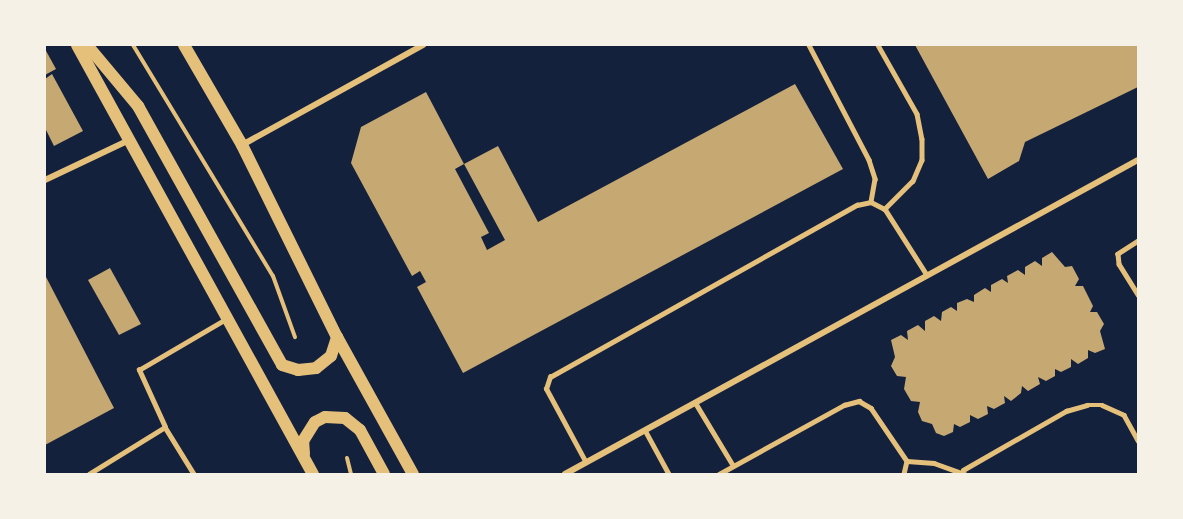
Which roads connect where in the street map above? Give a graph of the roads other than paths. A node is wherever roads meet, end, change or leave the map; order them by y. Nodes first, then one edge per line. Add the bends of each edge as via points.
1 (77, 45) edge
2 (87, 45) edge
3 (184, 45) edge
4 (423, 45) edge
5 (809, 45) edge
6 (878, 45) edge
7 (127, 141) junction
8 (242, 145) junction
9 (1138, 160) edge
10 (45, 180) edge
11 (871, 202) junction
12 (885, 209) junction
13 (1138, 241) edge
14 (927, 275) junction
15 (1138, 295) edge
16 (226, 319) junction
17 (337, 338) junction
18 (694, 402) junction
19 (165, 427) junction
20 (645, 430) junction
21 (1138, 440) edge
22 (585, 461) junction
23 (907, 461) junction
24 (733, 465) junction
25 (310, 468) edge
26 (964, 472) edge
27 (89, 474) edge
28 (194, 474) edge
29 (384, 474) edge
30 (412, 474) edge
31 (565, 474) edge
32 (669, 474) edge
33 (719, 474) edge
34 (904, 474) edge

1 - 7 main road
2 - 17 main road via 138,106 282,365 306,370 331,356
3 - 8 main road
4 - 8 street
5 - 11 lane via 869,160 875,179
6 - 12 lane via 917,114 922,139 922,160 913,182
7 - 10 street
7 - 16 main road
8 - 17 main road
9 - 14 street
11 - 12 lane
11 - 22 lane via 857,205 550,377 546,389
12 - 14 lane
13 - 15 lane via 1118,254 1119,264
14 - 18 street
16 - 19 lane via 139,370
16 - 25 main road
17 - 30 main road
18 - 20 street
18 - 24 lane
19 - 27 lane
19 - 28 lane
20 - 22 street
20 - 32 lane
21 - 26 lane via 1124,415 1102,405 1087,405 1066,411
22 - 31 street
23 - 24 lane via 871,408 859,401 844,405
23 - 26 lane
23 - 34 lane
24 - 33 lane
25 - 29 main road via 303,452 308,431 315,422 336,416 360,430

